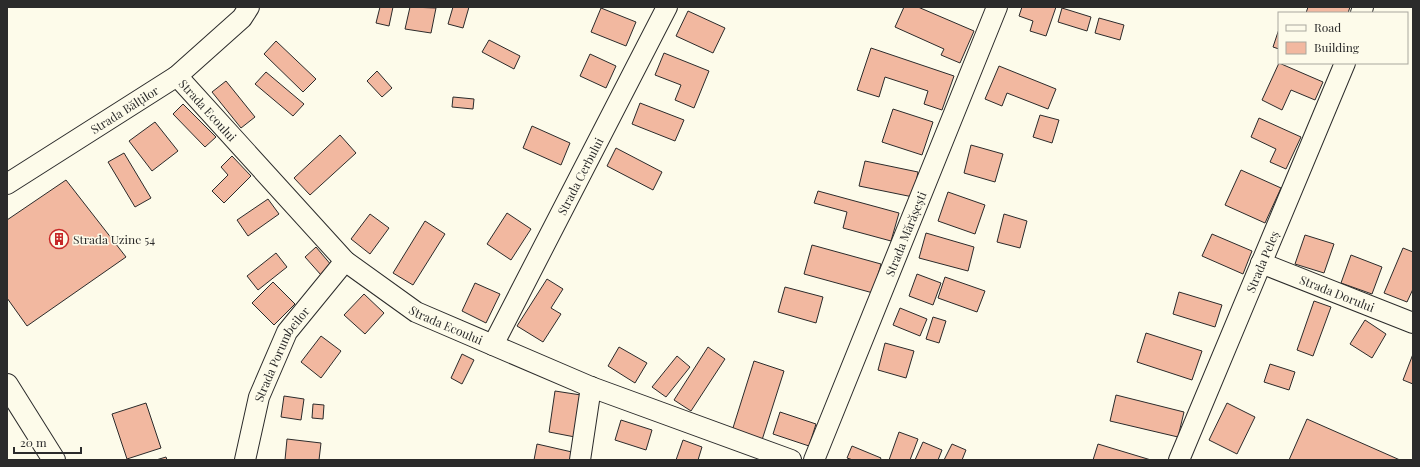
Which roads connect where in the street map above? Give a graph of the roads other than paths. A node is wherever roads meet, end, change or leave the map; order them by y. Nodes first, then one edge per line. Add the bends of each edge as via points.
1 (249, 7) edge
2 (667, 7) edge
3 (997, 7) edge
4 (1345, 64) edge
5 (176, 76) junction
6 (7, 184) edge
7 (345, 261) junction
8 (1261, 263) junction
9 (1413, 323) edge
10 (493, 345) junction
11 (7, 385) edge
12 (591, 387) junction
13 (54, 460) edge
14 (245, 460) edge
15 (580, 460) edge
16 (791, 460) edge
17 (814, 460) edge
18 (1179, 460) edge

1 - 5 street, Strada Bălților via 242,18
2 - 10 street, Strada Cerbului
3 - 17 street, Strada Mărășești
4 - 8 street, Strada Peleș
5 - 6 street, Strada Bălților
5 - 7 street, Strada Ecoului
7 - 10 street, Strada Ecoului via 416,312
7 - 14 street, Strada Porumbeilor via 287,332 259,397
8 - 9 street, Strada Dorului
8 - 18 street, Strada Peleș
10 - 12 street, Strada Ecoului
11 - 13 main road
12 - 15 street
12 - 16 street, Strada Ecoului

